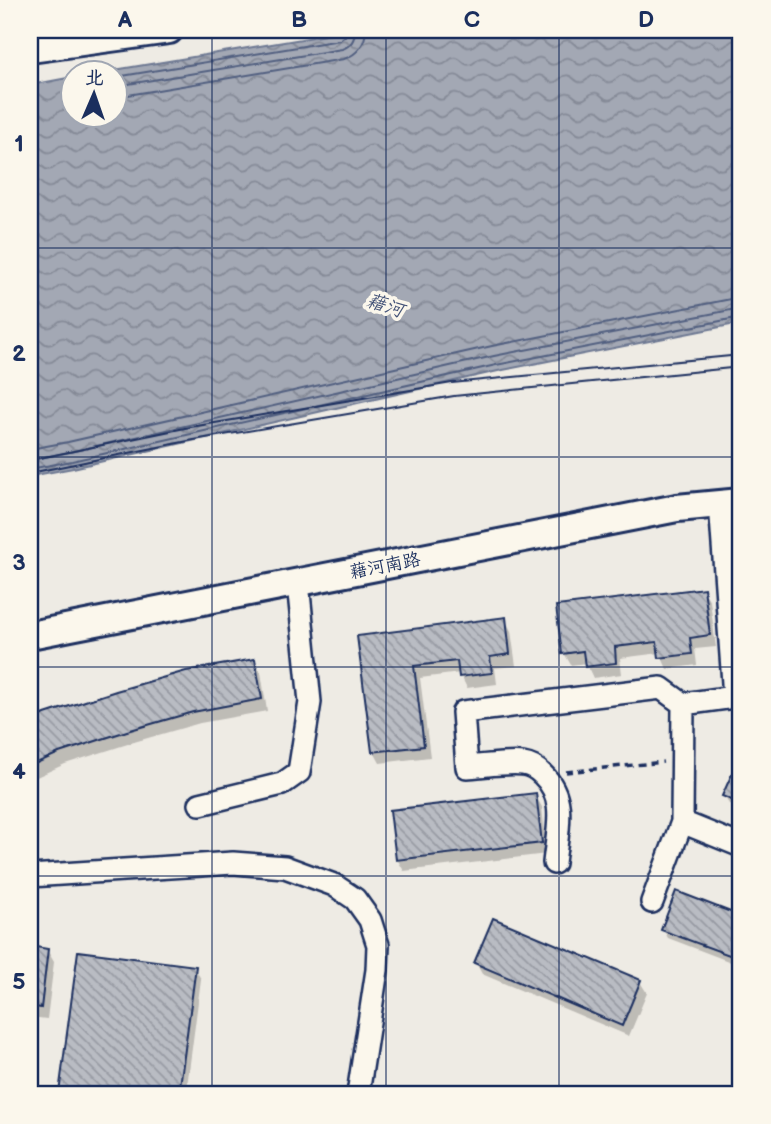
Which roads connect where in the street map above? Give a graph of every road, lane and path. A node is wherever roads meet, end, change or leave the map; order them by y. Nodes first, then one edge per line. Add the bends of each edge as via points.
1 (169, 30) edge
2 (30, 49) edge
3 (731, 503) edge
4 (298, 583) junction
5 (30, 635) edge
6 (683, 704) junction
7 (683, 760) junction
8 (543, 775) junction
9 (200, 804) dead end
10 (682, 822) junction
11 (741, 846) edge
12 (554, 863) dead end
13 (30, 876) edge
14 (652, 902) dead end
15 (358, 1094) edge

1 - 2 main road
3 - 4 main road, 藉河南路 via 677,508
3 - 6 street via 734,697
4 - 5 main road, 藉河南路
4 - 9 street via 310,702 299,772 282,784
6 - 7 street
6 - 8 street via 661,688 463,712 467,767 524,764
7 - 8 path
7 - 10 street
8 - 12 street via 560,807
10 - 11 street
10 - 14 street
13 - 15 street via 233,863 285,867 334,885 355,899 370,920 377,945

